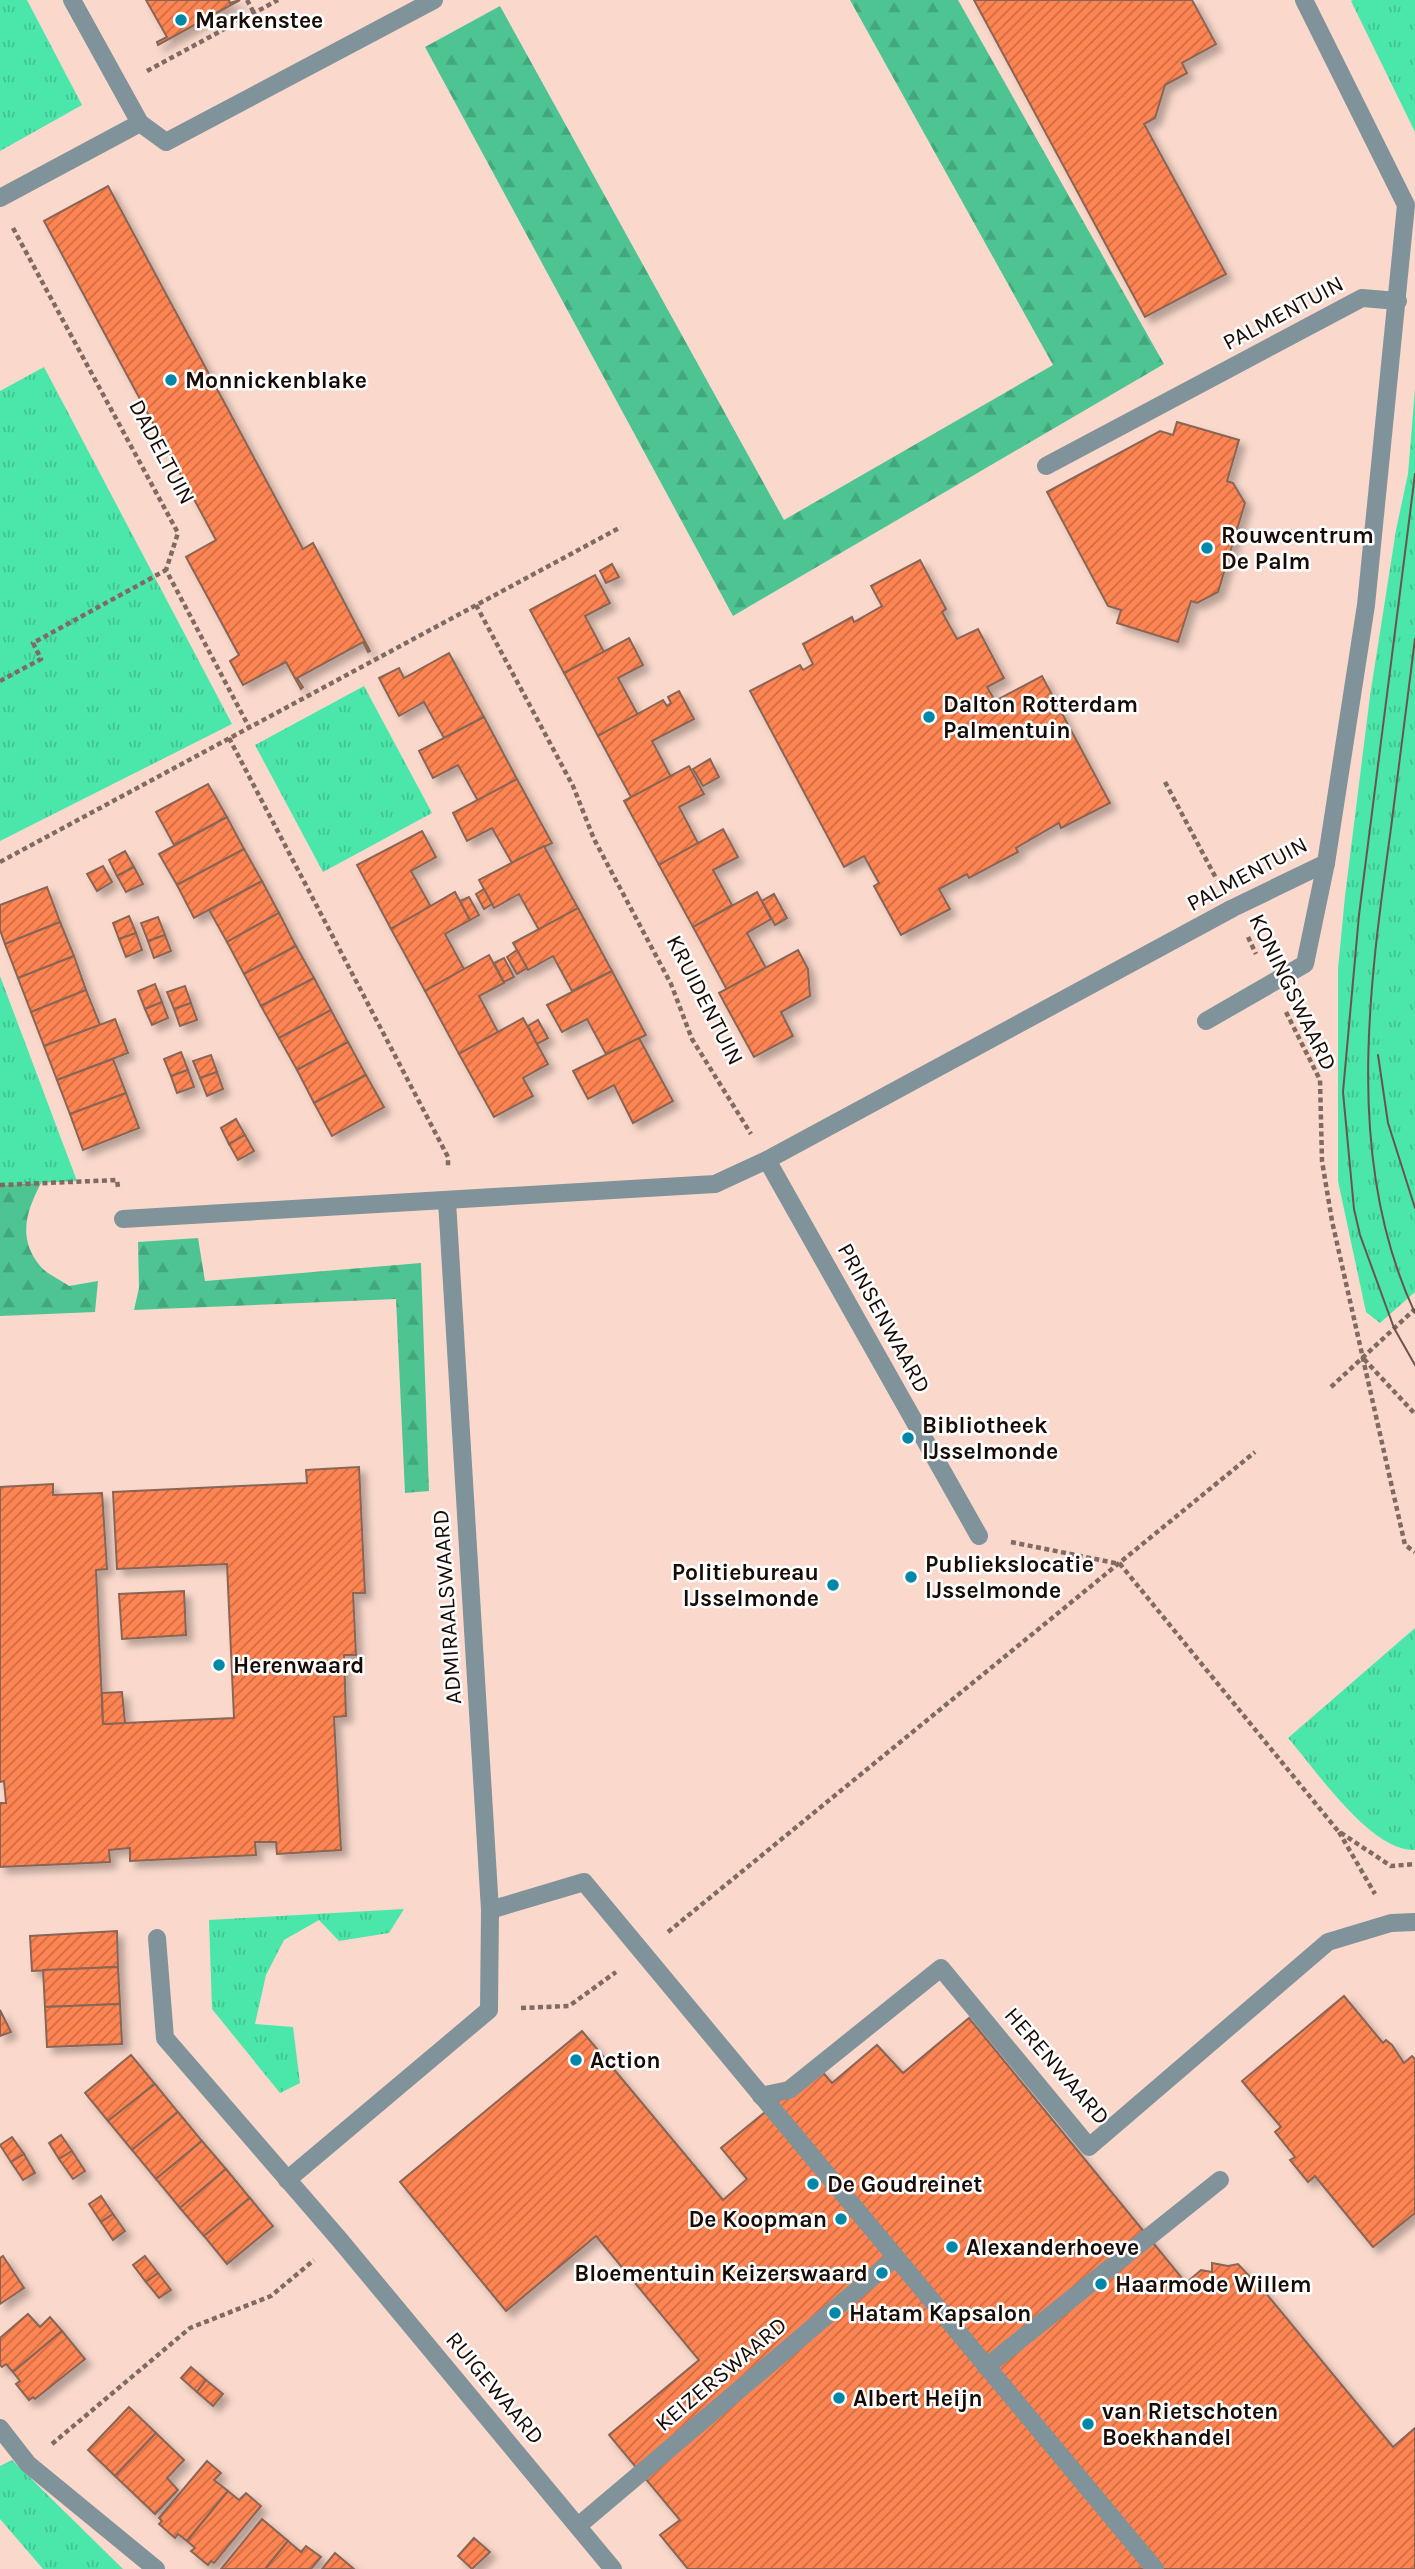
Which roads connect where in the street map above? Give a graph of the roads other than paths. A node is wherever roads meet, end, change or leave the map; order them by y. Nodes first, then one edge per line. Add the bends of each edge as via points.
1 (72, 0) edge
2 (433, 0) edge
3 (1304, 0) edge
4 (139, 123) junction
5 (0, 198) edge
6 (1398, 301) junction
7 (1046, 466) dead end
8 (1326, 863) junction
9 (1206, 1021) dead end
10 (767, 1160) junction
11 (447, 1201) junction
12 (123, 1219) road end
13 (979, 1536) road end
14 (491, 1910) junction
15 (1415, 1922) edge
16 (157, 1938) dead end
17 (761, 2096) junction
18 (287, 2180) junction
19 (1220, 2180) dead end
20 (895, 2258) junction
21 (986, 2367) junction
22 (0, 2428) edge
23 (578, 2526) junction
24 (156, 2569) edge
25 (613, 2569) edge
26 (1155, 2569) edge

1 - 4 street
2 - 4 street via 166,142
3 - 6 street, PALMENTUIN via 1406,205
4 - 5 street
6 - 7 street, PALMENTUIN via 1362,298
6 - 8 street, PALMENTUIN via 1366,605
8 - 9 street via 1305,964
8 - 10 street, PALMENTUIN via 1233,908
10 - 11 street via 715,1184
10 - 13 street, PRINSENWAARD
11 - 12 street
11 - 14 street, ADMIRAALSWAARD
14 - 17 street via 584,1882
14 - 18 street, ADMIRAALSWAARD via 489,2010
15 - 17 street, HERENWAARD via 1391,1923 1328,1942 1089,2147 941,1968 789,2090
16 - 18 street via 165,2038
17 - 20 street
18 - 23 street, RUIGEWAARD
19 - 21 street
20 - 21 street
20 - 23 street, KEIZERSWAARD
21 - 26 street
22 - 24 street via 28,2464
23 - 25 street, RUIGEWAARD

